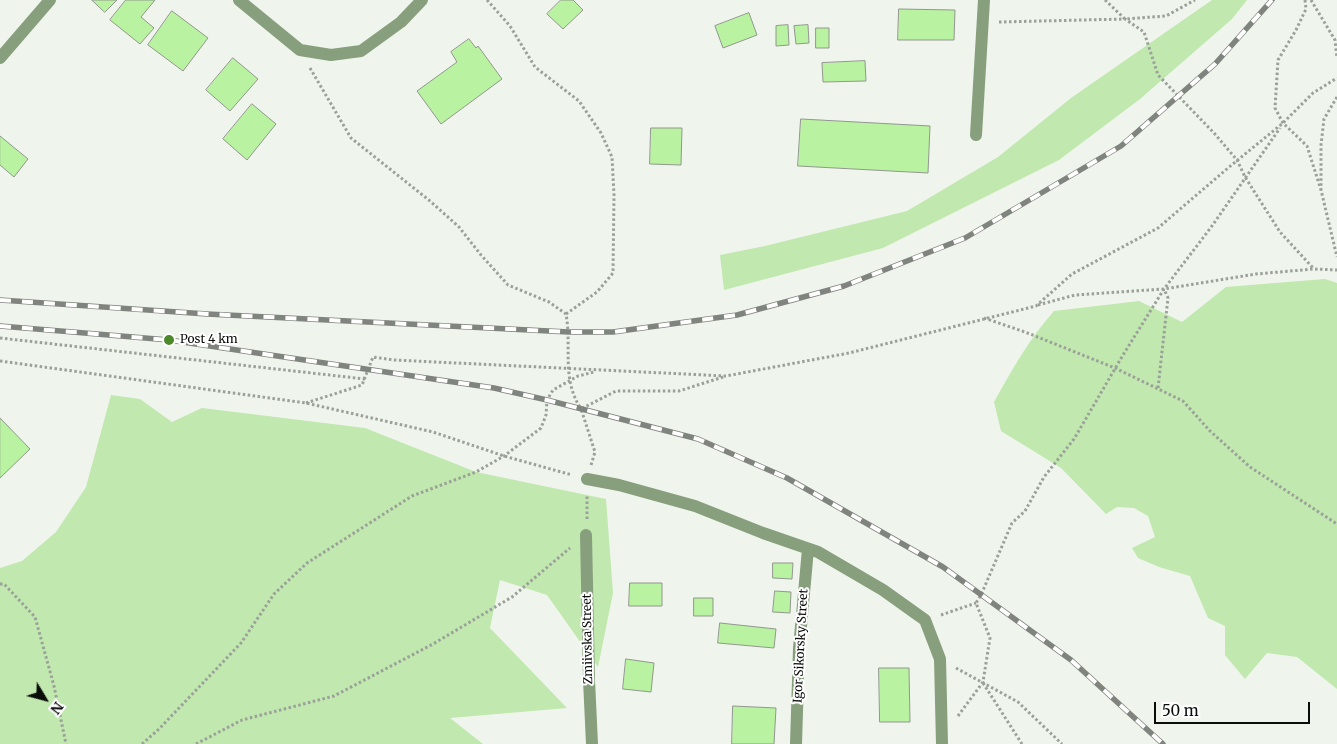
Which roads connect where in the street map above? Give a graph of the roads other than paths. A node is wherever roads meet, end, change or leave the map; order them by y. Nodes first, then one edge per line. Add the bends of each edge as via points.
1 (50, 0) edge
2 (239, 0) edge
3 (422, 0) edge
4 (984, 0) edge
5 (0, 58) edge
6 (976, 135) dead end
7 (587, 479) road end
8 (586, 535) road end
9 (808, 549) junction
10 (942, 740) edge
11 (592, 744) edge
12 (796, 744) edge

1 - 5 street
2 - 3 street via 300,50 331,55 361,52 401,22
4 - 6 street
7 - 9 street via 695,506
8 - 11 street, Zmiivska Street
9 - 10 street via 883,590 925,620 940,659
9 - 12 street, Igor Sikorsky Street via 799,648

